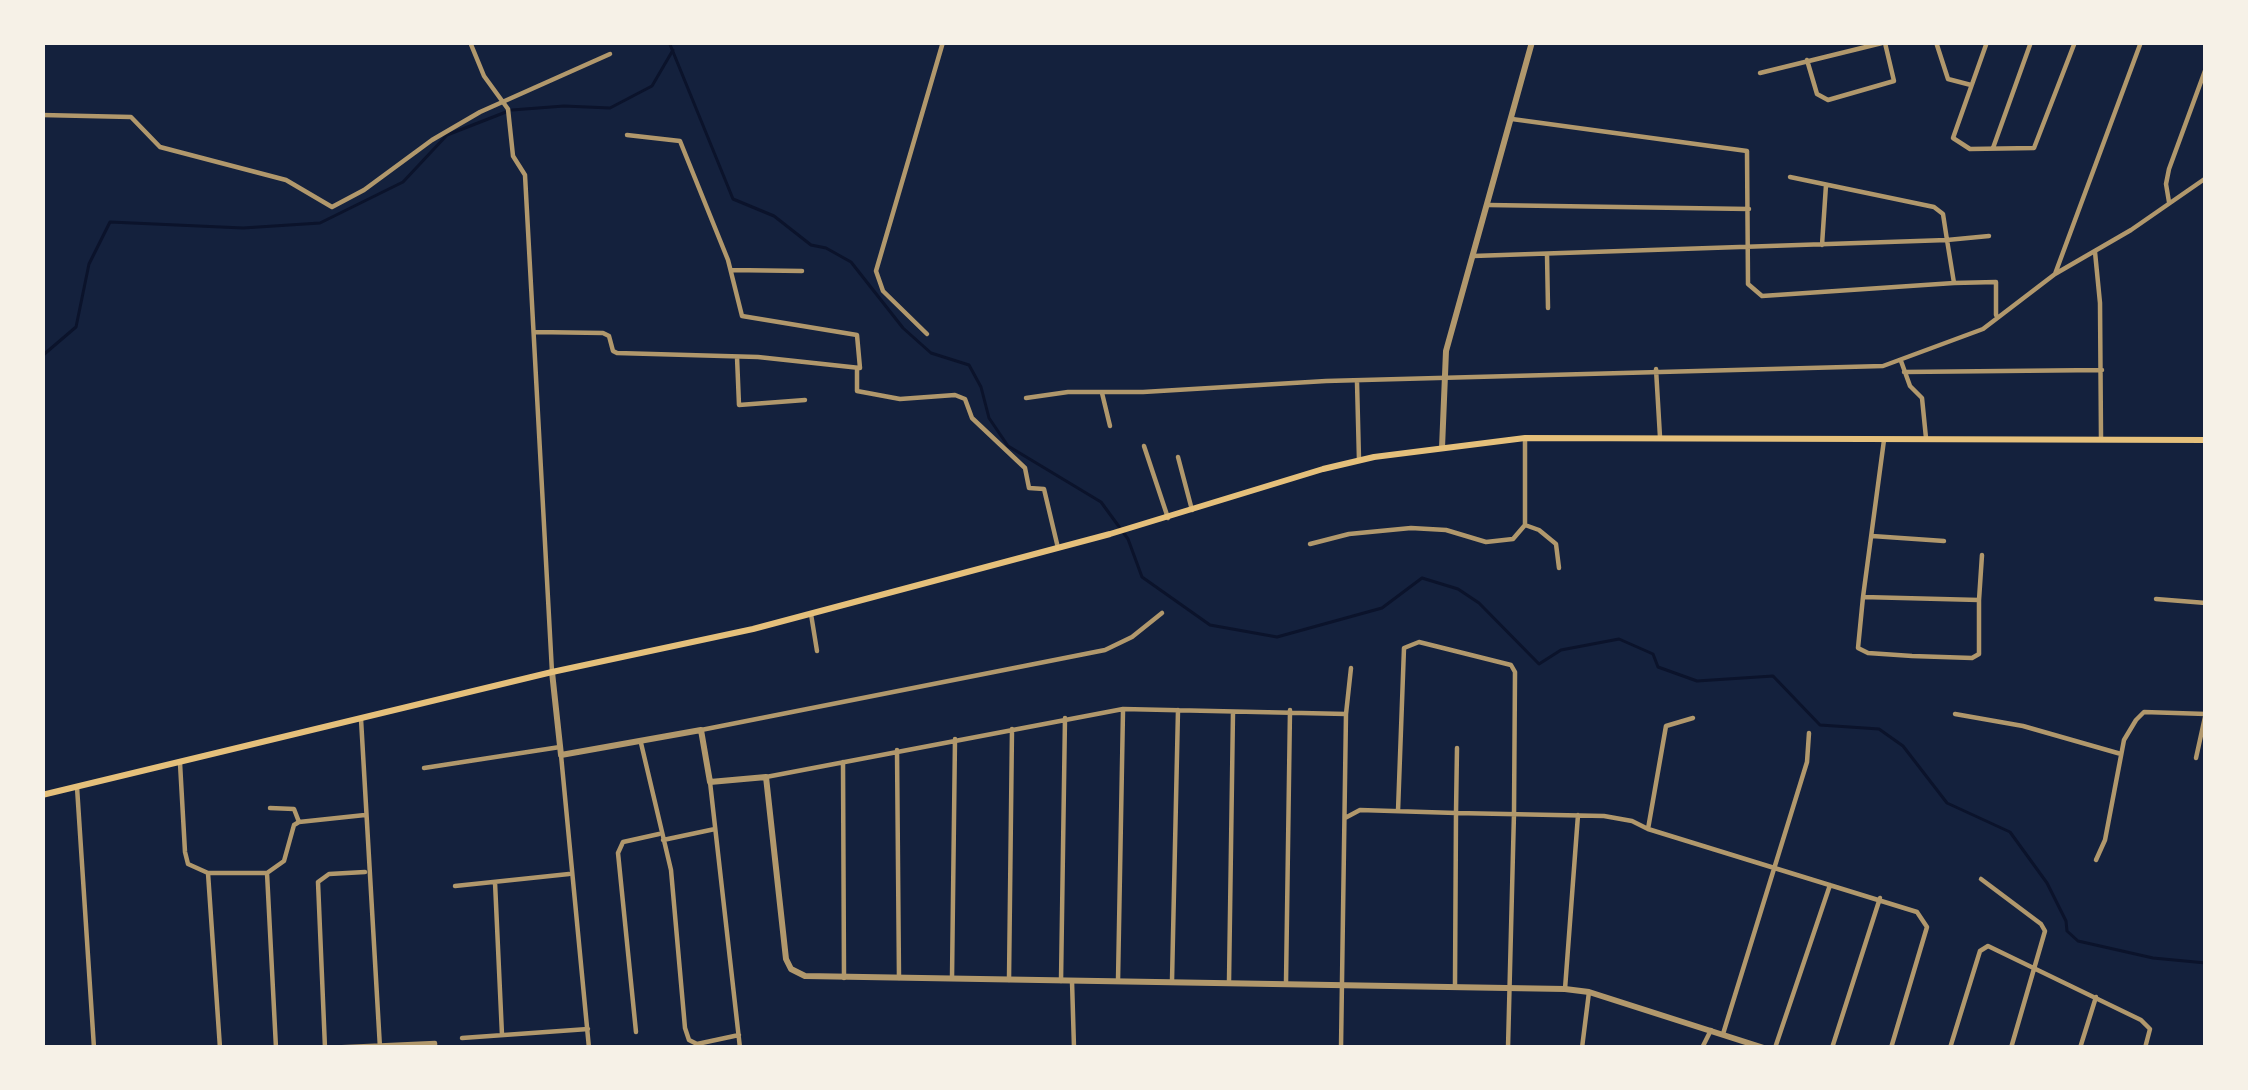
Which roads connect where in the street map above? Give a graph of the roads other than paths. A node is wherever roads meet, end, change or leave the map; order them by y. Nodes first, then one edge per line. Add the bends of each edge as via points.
1 (470, 42) edge
2 (943, 42) edge
3 (1532, 42) edge
4 (1886, 42) edge
5 (1936, 42) edge
6 (1987, 42) edge
7 (2031, 42) edge
8 (2075, 42) edge
9 (2141, 42) edge
10 (610, 54) dead end
11 (1807, 61) junction
12 (2206, 68) edge
13 (1760, 73) dead end
14 (1971, 86) junction
15 (505, 103) junction
16 (42, 115) edge
17 (1511, 119) junction
18 (627, 135) dead end
19 (1993, 148) junction
20 (1790, 177) dead end
21 (2206, 178) edge
22 (1826, 183) junction
23 (2169, 202) junction
24 (1488, 205) junction
25 (1749, 209) junction
26 (1989, 236) dead end
27 (1947, 240) junction
28 (1822, 245) junction
29 (1749, 249) junction
30 (2096, 251) junction
31 (1547, 254) junction
32 (1473, 256) junction
33 (731, 270) junction
34 (802, 271) dead end
35 (2055, 274) junction
36 (1954, 283) junction
37 (1549, 308) dead end
38 (1995, 319) junction
39 (535, 332) junction
40 (927, 334) dead end
41 (737, 357) junction
42 (1901, 361) junction
43 (1656, 369) junction
44 (856, 370) junction
45 (2102, 370) junction
46 (1904, 372) junction
47 (1442, 378) junction
48 (1357, 381) junction
49 (1102, 392) junction
50 (1026, 398) dead end
51 (806, 400) dead end
52 (1110, 426) dead end
53 (1660, 437) junction
54 (1884, 437) junction
55 (1525, 438) junction
56 (1926, 438) junction
57 (2101, 438) junction
58 (2206, 440) edge
59 (1144, 446) dead end
60 (1442, 448) junction
61 (1178, 457) dead end
62 (1359, 460) junction
63 (1192, 510) junction
64 (1168, 518) junction
65 (1525, 526) junction
66 (1872, 536) junction
67 (1944, 541) dead end
68 (1310, 544) dead end
69 (1058, 548) junction
70 (1982, 555) dead end
71 (1559, 568) dead end
72 (1863, 597) junction
73 (2156, 598) dead end
74 (1979, 600) junction
75 (2206, 603) edge
76 (1162, 613) dead end
77 (811, 614) junction
78 (818, 651) dead end
79 (1351, 668) dead end
80 (552, 672) junction
81 (1123, 709) junction
82 (1178, 709) junction
83 (1233, 710) junction
84 (1290, 710) junction
85 (1346, 714) junction
86 (1955, 714) dead end
87 (2206, 714) edge
88 (1065, 718) junction
89 (1693, 718) dead end
90 (361, 719) junction
91 (1012, 729) junction
92 (701, 730) junction
93 (1809, 733) dead end
94 (955, 739) junction
95 (640, 742) junction
96 (1457, 748) dead end
97 (897, 749) junction
98 (561, 751) junction
99 (2121, 754) junction
100 (2196, 758) dead end
101 (843, 760) junction
102 (180, 764) junction
103 (424, 769) dead end
104 (766, 777) junction
105 (710, 782) junction
106 (76, 787) junction
107 (42, 795) edge
108 (270, 808) dead end
109 (1398, 811) junction
110 (1456, 812) junction
111 (1514, 813) junction
112 (364, 815) junction
113 (1578, 815) junction
114 (1345, 818) junction
115 (299, 822) junction
116 (717, 829) junction
117 (1648, 829) junction
118 (661, 837) junction
119 (2096, 860) dead end
120 (1773, 868) junction
121 (367, 872) junction
122 (208, 873) junction
123 (267, 873) junction
124 (570, 874) junction
125 (1981, 879) dead end
126 (495, 882) junction
127 (1830, 885) junction
128 (455, 886) dead end
129 (1880, 898) junction
130 (2036, 969) junction
131 (844, 978) junction
132 (899, 978) junction
133 (952, 978) junction
134 (1009, 980) junction
135 (1061, 981) junction
136 (1072, 981) junction
137 (1118, 981) junction
138 (1172, 981) junction
139 (1229, 982) junction
140 (1286, 983) junction
141 (1342, 984) junction
142 (1455, 986) junction
143 (1508, 986) junction
144 (1565, 988) junction
145 (1589, 992) junction
146 (2096, 997) junction
147 (588, 1029) junction
148 (1711, 1030) junction
149 (635, 1031) dead end
150 (739, 1034) junction
151 (1723, 1034) junction
152 (502, 1035) junction
153 (462, 1038) dead end
154 (380, 1047) edge
155 (94, 1048) edge
156 (220, 1048) edge
157 (276, 1048) edge
158 (325, 1048) edge
159 (435, 1048) edge
160 (589, 1048) edge
161 (740, 1048) edge
162 (1074, 1048) edge
163 (1341, 1048) edge
164 (1508, 1048) edge
165 (1582, 1048) edge
166 (1702, 1048) edge
167 (1764, 1048) edge
168 (1774, 1048) edge
169 (1832, 1048) edge
170 (1891, 1048) edge
171 (1950, 1048) edge
172 (2011, 1048) edge
173 (2080, 1048) edge
174 (2145, 1048) edge

1 - 15 street
2 - 40 street via 877,272 883,291
3 - 17 street
4 - 11 street
4 - 11 street via 1894,81 1828,100 1817,94
5 - 14 street via 1948,79
6 - 14 street
7 - 19 street
8 - 19 street via 2037,144
9 - 35 street
10 - 15 street
11 - 13 street
12 - 23 street via 2169,170
14 - 19 street via 1953,138 1970,149
15 - 16 street via 332,207 286,180 160,147 131,117
15 - 39 street via 513,157 525,175
17 - 24 street
17 - 25 street via 1743,149
18 - 33 street via 680,141
20 - 22 street
21 - 23 street
22 - 27 street via 1934,207
22 - 28 street
23 - 30 street
24 - 25 street
24 - 32 street
25 - 29 street
26 - 27 street
27 - 28 street
27 - 36 street
28 - 29 street
29 - 31 street
29 - 36 street via 1748,284 1762,296
30 - 35 street
30 - 45 street
31 - 32 street
31 - 37 street
32 - 47 street
33 - 34 street
33 - 44 street via 744,318 857,335
35 - 38 street
36 - 38 street via 1996,282
38 - 42 street
39 - 41 street via 602,333 614,352
39 - 80 street
41 - 44 street
41 - 51 street via 739,405
42 - 43 street
42 - 46 street
43 - 47 street
43 - 53 street
44 - 69 street via 857,391 964,399 972,418 1025,468 1029,488 1044,489
45 - 46 street
45 - 57 street
46 - 56 street via 1922,398
47 - 48 street
47 - 60 street
48 - 49 street
48 - 62 street
49 - 50 street
49 - 52 street
53 - 54 main road
53 - 55 main road
54 - 56 main road
54 - 66 street
55 - 60 main road
55 - 65 street
56 - 57 main road
57 - 58 main road
59 - 64 street
60 - 62 main road
61 - 63 street
62 - 63 main road
63 - 64 main road
64 - 69 main road
65 - 68 street via 1496,542 1411,528
65 - 71 street via 1556,544
66 - 67 street
66 - 72 street
69 - 77 main road
70 - 74 street
72 - 74 street
72 - 74 street via 1862,652 1930,657 1977,656
73 - 75 street
76 - 92 street via 1105,650
77 - 78 street
77 - 80 main road
79 - 85 street
80 - 90 main road
80 - 98 street
81 - 82 street
81 - 88 street
81 - 137 street
82 - 83 street
82 - 138 street
83 - 84 street
83 - 139 street
84 - 85 street
84 - 140 street
85 - 114 street
86 - 99 street
87 - 99 street via 2144,712
87 - 100 street
88 - 91 street
88 - 135 street
89 - 117 street via 1666,726
90 - 102 main road
90 - 112 street
91 - 94 street
91 - 134 street
92 - 95 street
92 - 105 street
93 - 120 street via 1808,762
94 - 97 street
94 - 133 street
95 - 98 street
95 - 118 street
96 - 110 street
97 - 101 street
97 - 132 street
98 - 103 street
98 - 124 street
99 - 119 street
101 - 104 street
101 - 131 street
102 - 106 main road
102 - 122 street via 188,864
104 - 105 street
104 - 131 street via 786,958 796,973
105 - 116 street
106 - 107 main road
106 - 155 street
108 - 115 street via 294,809
109 - 110 street
109 - 111 street via 1401,661 1407,644 1419,642 1514,668
109 - 114 street
110 - 111 street
110 - 142 street
111 - 113 street
111 - 143 street
112 - 115 street
112 - 121 street
113 - 117 street
113 - 144 street
114 - 141 street
115 - 123 street via 284,861
116 - 118 street
116 - 150 street
117 - 120 street
118 - 149 street via 623,842 618,853
118 - 150 street via 689,1040
120 - 127 street
120 - 151 street
121 - 154 street
121 - 158 street via 318,882
122 - 123 street
122 - 156 street
123 - 157 street
124 - 126 street
124 - 147 street
125 - 130 street via 2041,924
126 - 128 street
126 - 152 street
127 - 129 street
127 - 168 street
129 - 169 street
129 - 170 street via 1918,912 1927,927
130 - 146 street
130 - 171 street via 1983,946
130 - 172 street
131 - 132 street
132 - 133 street
133 - 134 street
134 - 135 street
135 - 136 street
136 - 137 street
136 - 162 street
137 - 138 street
138 - 139 street
139 - 140 street
140 - 141 street
141 - 142 street
141 - 163 street
142 - 143 street
143 - 144 street
143 - 164 street
144 - 145 street
145 - 148 street
145 - 165 street
146 - 173 street
146 - 174 street via 2148,1025
147 - 152 street
147 - 160 street
148 - 151 street
148 - 166 street
150 - 161 street
151 - 167 street
152 - 153 street
154 - 158 street
154 - 159 street

